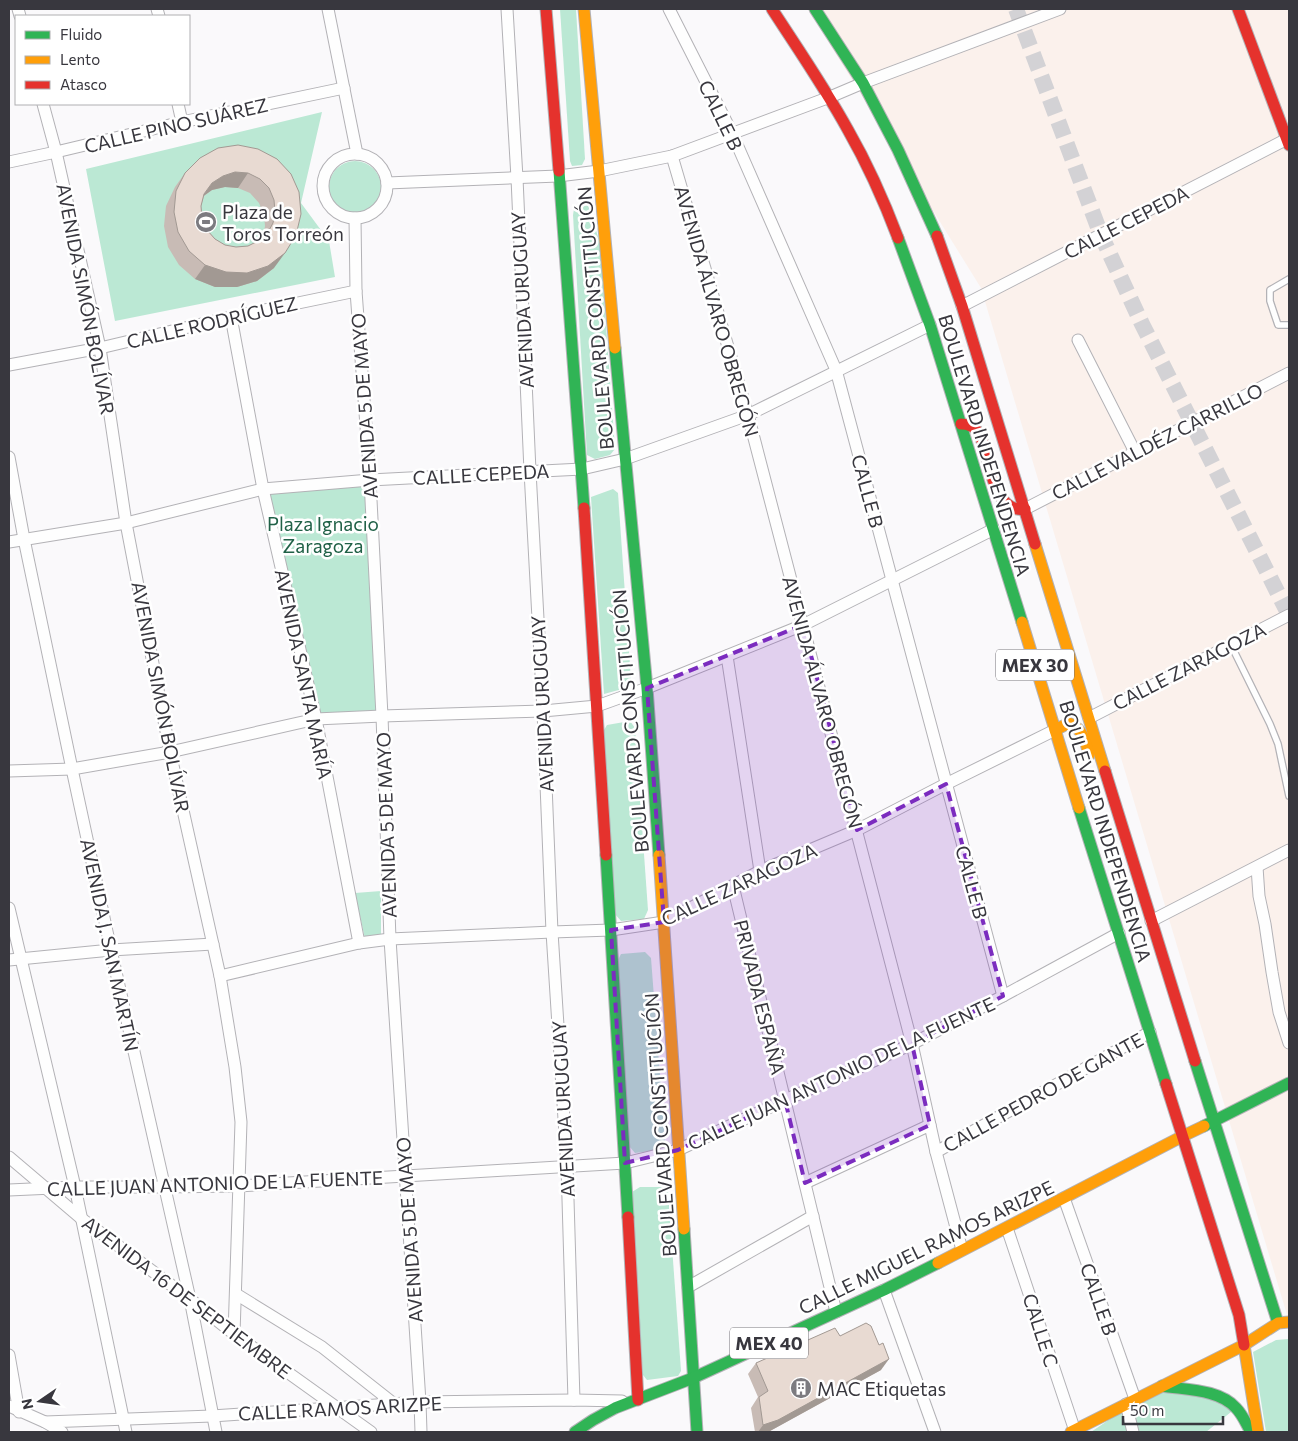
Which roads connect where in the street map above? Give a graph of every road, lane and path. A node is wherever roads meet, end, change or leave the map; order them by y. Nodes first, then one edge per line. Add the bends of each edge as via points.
1 (328, 9) edge
2 (507, 9) edge
3 (546, 9) edge
4 (584, 9) edge
5 (669, 9) edge
6 (772, 9) edge
7 (815, 9) edge
8 (1060, 9) edge
9 (1238, 9) edge
10 (863, 84) junction
11 (344, 88) junction
12 (830, 97) junction
13 (43, 105) edge
14 (178, 105) edge
15 (182, 122) junction
16 (732, 133) junction
17 (1288, 141) edge
18 (56, 152) junction
19 (356, 154) junction
20 (672, 156) junction
21 (9, 162) edge
22 (599, 171) junction
23 (558, 176) junction
24 (517, 178) junction
25 (387, 183) junction
26 (355, 218) junction
27 (1289, 278) edge
28 (356, 291) junction
29 (962, 306) junction
30 (231, 317) junction
31 (930, 325) junction
32 (1289, 325) edge
33 (1078, 340) dead end
34 (100, 348) junction
35 (9, 365) edge
36 (836, 370) junction
37 (1289, 373) edge
38 (748, 415) junction
39 (961, 424) junction
40 (1135, 452) junction
41 (9, 457) edge
42 (625, 459) junction
43 (582, 468) junction
44 (530, 471) junction
45 (370, 480) junction
46 (263, 489) junction
47 (1025, 509) junction
48 (126, 524) junction
49 (994, 529) junction
50 (24, 538) junction
51 (9, 542) edge
52 (892, 580) junction
53 (1289, 615) edge
54 (803, 625) junction
55 (1231, 645) junction
56 (727, 656) junction
57 (646, 688) junction
58 (597, 706) junction
59 (543, 711) junction
60 (382, 716) junction
61 (1089, 718) junction
62 (316, 720) junction
63 (1055, 730) junction
64 (170, 752) junction
65 (72, 769) junction
66 (9, 772) edge
67 (946, 784) junction
68 (1289, 796) edge
69 (1115, 800) junction
70 (857, 830) junction
71 (1288, 854) edge
72 (1258, 867) junction
73 (760, 871) junction
74 (733, 886) junction
75 (9, 908) edge
76 (1151, 921) junction
77 (664, 922) junction
78 (611, 930) junction
79 (552, 932) junction
80 (1119, 932) junction
81 (390, 939) junction
82 (359, 943) junction
83 (214, 944) junction
84 (111, 950) junction
85 (14, 959) edge
86 (220, 976) junction
87 (1003, 996) junction
88 (1150, 1032) junction
89 (912, 1044) junction
90 (1289, 1044) edge
91 (1289, 1083) edge
92 (785, 1100) junction
93 (1214, 1122) junction
94 (930, 1125) junction
95 (1183, 1136) junction
96 (678, 1150) junction
97 (936, 1152) junction
98 (9, 1157) edge
99 (625, 1163) junction
100 (567, 1166) junction
101 (405, 1176) junction
102 (805, 1183) junction
103 (238, 1186) junction
104 (75, 1187) junction
105 (164, 1187) junction
106 (46, 1188) junction
107 (9, 1190) edge
108 (1064, 1198) junction
109 (813, 1216) junction
110 (82, 1219) junction
111 (1008, 1228) junction
112 (962, 1250) junction
113 (688, 1287) junction
114 (884, 1290) junction
115 (236, 1294) junction
116 (190, 1299) junction
117 (836, 1312) junction
118 (1289, 1314) edge
119 (1284, 1322) edge
120 (1289, 1331) edge
121 (234, 1334) junction
122 (1244, 1345) junction
123 (9, 1355) edge
124 (693, 1378) junction
125 (1162, 1386) junction
126 (574, 1400) junction
127 (636, 1400) junction
128 (420, 1402) junction
129 (1130, 1402) junction
130 (393, 1403) junction
131 (9, 1406) edge
132 (336, 1408) junction
133 (19, 1412) junction
134 (212, 1416) junction
135 (124, 1420) junction
136 (1093, 1421) junction
137 (45, 1422) junction
138 (1073, 1431) edge
139 (62, 1432) edge
140 (126, 1432) edge
141 (216, 1432) edge
142 (371, 1432) edge
143 (421, 1432) edge
144 (575, 1432) edge
145 (697, 1432) edge
146 (935, 1432) edge
147 (1089, 1432) edge
148 (1133, 1432) edge
149 (1251, 1432) edge
150 (1258, 1432) edge

1 - 11 street
2 - 24 street, AVENIDA URUGUAY
3 - 23 main road, BOULEVARD CONSTITUCIÓN
4 - 22 main road, BOULEVARD CONSTITUCIÓN
5 - 16 street, CALLE B
6 - 12 main road, BOULEVARD INDEPENDENCIA / MEX 30
7 - 10 main road, BOULEVARD INDEPENDENCIA / MEX 30
8 - 10 street
9 - 17 main road
10 - 12 street
10 - 29 main road, BOULEVARD INDEPENDENCIA / MEX 30 via 934,228
11 - 15 street, CALLE PINO SUÁREZ
11 - 19 street
12 - 16 street
12 - 31 main road, BOULEVARD INDEPENDENCIA / MEX 30 via 880,195
13 - 18 street, AVENIDA SIMÓN BOLÍVAR
14 - 15 street
15 - 18 street, CALLE PINO SUÁREZ
16 - 20 street
16 - 36 street, CALLE B
17 - 29 street, CALLE CEPEDA
18 - 21 street, CALLE PINO SUÁREZ
18 - 34 street, AVENIDA SIMÓN BOLÍVAR
19 - 25 street via 368,156 377,163
19 - 26 street via 337,159 325,175 323,185 329,205 336,212
20 - 22 street
20 - 38 street, AVENIDA ÁLVARO OBREGÓN
22 - 23 street
22 - 42 main road, BOULEVARD CONSTITUCIÓN
23 - 24 street
23 - 43 main road, BOULEVARD CONSTITUCIÓN
24 - 25 street
24 - 44 street, AVENIDA URUGUAY
25 - 26 street via 386,194 375,211
26 - 28 street, AVENIDA 5 DE MAYO
27 - 32 lane via 1270,290 1270,301 1278,324
28 - 30 street, CALLE RODRÍGUEZ
28 - 45 street, AVENIDA 5 DE MAYO
29 - 47 main road, BOULEVARD INDEPENDENCIA / MEX 30
30 - 34 street, CALLE RODRÍGUEZ
30 - 46 street, AVENIDA SANTA MARÍA
31 - 36 street, CALLE CEPEDA
31 - 39 main road, BOULEVARD INDEPENDENCIA / MEX 30
33 - 40 street
34 - 35 street, CALLE RODRÍGUEZ
34 - 48 street, AVENIDA SIMÓN BOLÍVAR
36 - 38 street, CALLE CEPEDA
36 - 52 street, CALLE B
37 - 40 street, CALLE VALDÉZ CARRILLO
38 - 42 street, CALLE CEPEDA
38 - 54 street, AVENIDA ÁLVARO OBREGÓN
39 - 47 main road via 974,427 980,434 1000,498 1010,507
39 - 49 main road, BOULEVARD INDEPENDENCIA / MEX 30
40 - 47 street, CALLE VALDÉZ CARRILLO
41 - 50 street, AVENIDA J. SAN MARTÍN
42 - 43 street, CALLE CEPEDA
42 - 57 main road, BOULEVARD CONSTITUCIÓN
43 - 44 street, CALLE CEPEDA
43 - 58 main road, BOULEVARD CONSTITUCIÓN
44 - 45 street, CALLE CEPEDA
44 - 59 street, AVENIDA URUGUAY
45 - 46 street, CALLE CEPEDA
45 - 60 street, AVENIDA 5 DE MAYO
46 - 48 street, CALLE CEPEDA
46 - 62 street, AVENIDA SANTA MARÍA
47 - 61 main road, BOULEVARD INDEPENDENCIA / MEX 30
48 - 50 street, CALLE CEPEDA
48 - 64 street, AVENIDA SIMÓN BOLÍVAR
49 - 52 street
49 - 63 main road, BOULEVARD INDEPENDENCIA / MEX 30
50 - 51 street, CALLE CEPEDA
50 - 65 street, AVENIDA J. SAN MARTÍN
52 - 54 street
52 - 67 street, CALLE B
53 - 55 street, CALLE ZARAGOZA
54 - 56 street
54 - 70 street, AVENIDA ÁLVARO OBREGÓN
55 - 61 street, CALLE ZARAGOZA
55 - 68 lane via 1276,737
56 - 57 street
56 - 73 street
57 - 58 street
57 - 77 main road, BOULEVARD CONSTITUCIÓN
58 - 59 street
58 - 78 main road, BOULEVARD CONSTITUCIÓN
59 - 60 street
59 - 79 street, AVENIDA URUGUAY
60 - 62 street
60 - 81 street, AVENIDA 5 DE MAYO
61 - 69 main road, BOULEVARD INDEPENDENCIA / MEX 30
62 - 64 street
62 - 82 street, AVENIDA SANTA MARÍA
63 - 67 street, CALLE ZARAGOZA
63 - 69 main road via 1069,723 1079,729 1100,787
63 - 80 main road, BOULEVARD INDEPENDENCIA / MEX 30
64 - 65 street
64 - 83 street, AVENIDA SIMÓN BOLÍVAR
65 - 66 street
65 - 84 street, AVENIDA J. SAN MARTÍN
67 - 70 street, CALLE ZARAGOZA
67 - 87 street, CALLE B
69 - 76 main road, BOULEVARD INDEPENDENCIA / MEX 30
70 - 73 street, CALLE ZARAGOZA
70 - 89 street, AVENIDA ÁLVARO OBREGÓN
71 - 72 street
72 - 76 street
72 - 90 street via 1259,896 1279,1012
73 - 74 street, CALLE ZARAGOZA
74 - 77 street, CALLE ZARAGOZA
74 - 92 street, PRIVADA ESPAÑA
75 - 85 street
76 - 93 main road, BOULEVARD INDEPENDENCIA / MEX 30
77 - 78 street, CALLE ZARAGOZA
77 - 96 main road, BOULEVARD CONSTITUCIÓN
78 - 79 street, CALLE ZARAGOZA
78 - 99 main road, BOULEVARD CONSTITUCIÓN
79 - 81 street, CALLE ZARAGOZA
79 - 100 street, AVENIDA URUGUAY
80 - 87 street, CALLE JUAN ANTONIO DE LA FUENTE
80 - 88 main road, BOULEVARD INDEPENDENCIA / MEX 30
81 - 82 street, CALLE ZARAGOZA
81 - 101 street, AVENIDA 5 DE MAYO
82 - 86 street, CALLE ZARAGOZA
83 - 84 street
83 - 86 street, AVENIDA SIMÓN BOLÍVAR
84 - 85 street
84 - 105 street, AVENIDA J. SAN MARTÍN
85 - 104 street
86 - 103 street, AVENIDA SIMÓN BOLÍVAR via 236,1067 241,1122
87 - 89 street, CALLE JUAN ANTONIO DE LA FUENTE
88 - 95 main road, BOULEVARD INDEPENDENCIA / MEX 30
88 - 97 street, CALLE PEDRO DE GANTE
89 - 92 street, CALLE JUAN ANTONIO DE LA FUENTE
89 - 94 street, AVENIDA ÁLVARO OBREGÓN
91 - 93 main road, CALLE MIGUEL RAMOS ARIZPE / MEX 40
92 - 96 street, CALLE JUAN ANTONIO DE LA FUENTE
92 - 102 street, PRIVADA ESPAÑA
93 - 95 main road, CALLE MIGUEL RAMOS ARIZPE / MEX 40
93 - 119 main road, BOULEVARD INDEPENDENCIA / MEX 30
94 - 97 street, AVENIDA ÁLVARO OBREGÓN
94 - 102 street
95 - 108 main road, CALLE MIGUEL RAMOS ARIZPE / MEX 40
95 - 122 main road, BOULEVARD INDEPENDENCIA / MEX 30 via 1239,1315
96 - 99 street, CALLE JUAN ANTONIO DE LA FUENTE
96 - 113 main road, BOULEVARD CONSTITUCIÓN
97 - 112 street, AVENIDA ÁLVARO OBREGÓN
98 - 106 street, AVENIDA 16 DE SEPTIEMBRE
99 - 100 street, CALLE JUAN ANTONIO DE LA FUENTE
99 - 127 main road, BOULEVARD CONSTITUCIÓN
100 - 101 street, CALLE JUAN ANTONIO DE LA FUENTE
100 - 126 street, AVENIDA URUGUAY
101 - 103 street, CALLE JUAN ANTONIO DE LA FUENTE
101 - 128 street, AVENIDA 5 DE MAYO
102 - 109 street, PRIVADA ESPAÑA
103 - 105 street, CALLE JUAN ANTONIO DE LA FUENTE
103 - 115 street, AVENIDA SIMÓN BOLÍVAR
104 - 105 street, CALLE JUAN ANTONIO DE LA FUENTE
104 - 106 street, CALLE JUAN ANTONIO DE LA FUENTE
104 - 110 street
105 - 116 street, AVENIDA J. SAN MARTÍN
106 - 107 street, CALLE JUAN ANTONIO DE LA FUENTE
106 - 110 street, AVENIDA 16 DE SEPTIEMBRE
108 - 111 main road, CALLE MIGUEL RAMOS ARIZPE / MEX 40
108 - 129 street, CALLE B
109 - 113 street
109 - 117 street, PRIVADA ESPAÑA
110 - 116 street, AVENIDA 16 DE SEPTIEMBRE
110 - 135 street
111 - 112 main road, CALLE MIGUEL RAMOS ARIZPE / MEX 40
111 - 138 street, CALLE C
112 - 114 main road, CALLE MIGUEL RAMOS ARIZPE / MEX 40
113 - 124 main road, BOULEVARD CONSTITUCIÓN
114 - 117 main road, CALLE MIGUEL RAMOS ARIZPE / MEX 40
114 - 146 street
115 - 121 street, AVENIDA SIMÓN BOLÍVAR
115 - 130 street via 322,1347
116 - 121 street, AVENIDA 16 DE SEPTIEMBRE
116 - 134 street, AVENIDA J. SAN MARTÍN
117 - 124 main road, CALLE MIGUEL RAMOS ARIZPE / MEX 40
118 - 119 lane
119 - 120 main road
119 - 122 main road
121 - 132 street, AVENIDA 16 DE SEPTIEMBRE
122 - 125 main road
122 - 150 main road, BOULEVARD INDEPENDENCIA
123 - 133 street
124 - 127 main road, CALLE MIGUEL RAMOS ARIZPE / MEX 40
124 - 145 main road, BOULEVARD CONSTITUCIÓN
125 - 129 main road
125 - 149 main road via 1208,1394 1226,1402 1235,1407
126 - 127 street, CALLE RAMOS ARIZPE
126 - 128 street, CALLE RAMOS ARIZPE
127 - 144 main road, CALLE MIGUEL RAMOS ARIZPE / MEX 40 via 592,1420
128 - 130 street, CALLE RAMOS ARIZPE
128 - 143 street, AVENIDA 5 DE MAYO
129 - 136 main road
129 - 148 street
130 - 132 street, CALLE RAMOS ARIZPE
131 - 133 street
132 - 134 street, CALLE RAMOS ARIZPE
132 - 142 street, AVENIDA 16 DE SEPTIEMBRE
133 - 137 street
134 - 135 street, CALLE RAMOS ARIZPE
134 - 141 street, AVENIDA J. SAN MARTÍN
135 - 137 street, CALLE RAMOS ARIZPE
135 - 140 street
136 - 138 main road
136 - 147 street
137 - 139 street

